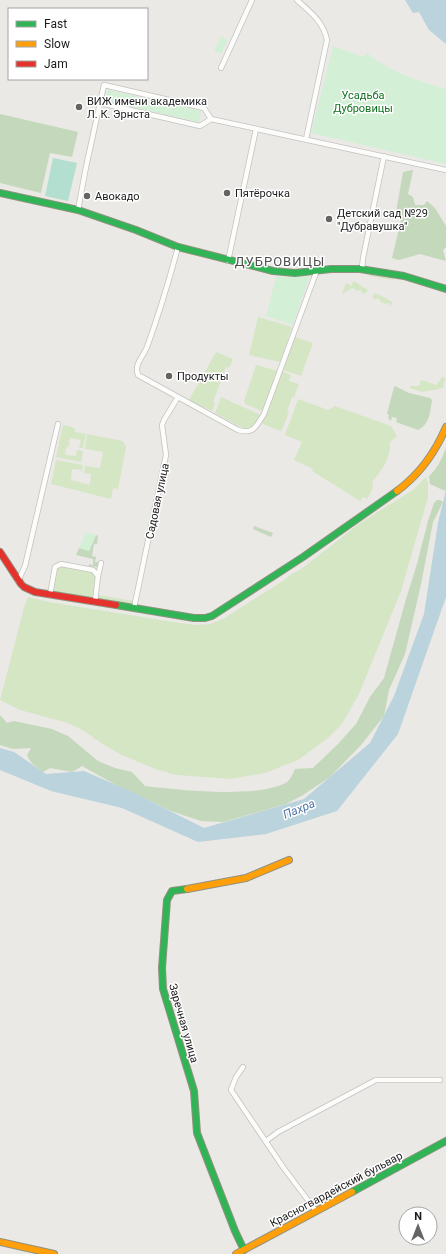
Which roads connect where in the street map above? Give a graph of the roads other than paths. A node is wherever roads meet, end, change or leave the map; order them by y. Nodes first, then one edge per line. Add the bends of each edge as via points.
1 (252, 0) edge
2 (297, 0) edge
3 (221, 68) dead end
4 (100, 103) junction
5 (211, 119) junction
6 (256, 129) junction
7 (306, 139) junction
8 (384, 156) junction
9 (446, 170) edge
10 (0, 192) edge
11 (78, 210) junction
12 (178, 247) junction
13 (228, 261) junction
14 (362, 269) junction
15 (317, 270) junction
16 (446, 289) edge
17 (178, 397) junction
18 (58, 424) dead end
19 (446, 427) edge
20 (0, 552) edge
21 (101, 563) dead end
22 (98, 576) junction
23 (18, 581) junction
24 (50, 595) junction
25 (95, 602) junction
26 (134, 608) junction
27 (289, 860) dead end
28 (243, 1067) dead end
29 (440, 1080) dead end
30 (266, 1141) junction
31 (446, 1141) edge
32 (316, 1211) junction
33 (0, 1242) edge
34 (244, 1250) junction
35 (54, 1254) edge
36 (236, 1254) edge

1 - 3 street
2 - 7 street via 321,23 327,40
4 - 5 street via 200,126
4 - 5 street via 104,85 204,108
4 - 11 street
5 - 6 street
6 - 7 street
6 - 13 street
7 - 8 street
8 - 9 street
8 - 14 street
10 - 11 street
11 - 12 street
12 - 13 street
12 - 17 street via 146,350 136,370 143,379
13 - 15 street via 281,273
14 - 15 street
14 - 16 street via 386,272
15 - 17 street via 264,414 254,429 245,432 238,430
17 - 26 street, Садовая улица via 162,425 166,455
18 - 23 street via 26,566
19 - 26 street via 430,460 408,483 220,612 200,618
20 - 23 street
21 - 22 street
22 - 24 street via 93,570 61,564 55,567
22 - 25 street
23 - 24 street via 29,590
24 - 25 street
25 - 26 street
27 - 34 street, Заречная улица via 246,878 172,891 167,900 163,989 194,1092 197,1133
28 - 30 street via 231,1090
29 - 30 street via 376,1080 278,1132
30 - 32 street
31 - 32 street, Красногвардейский бульвар
32 - 34 street, Красногвардейский бульвар
33 - 35 street
34 - 36 street, Красногвардейский бульвар

